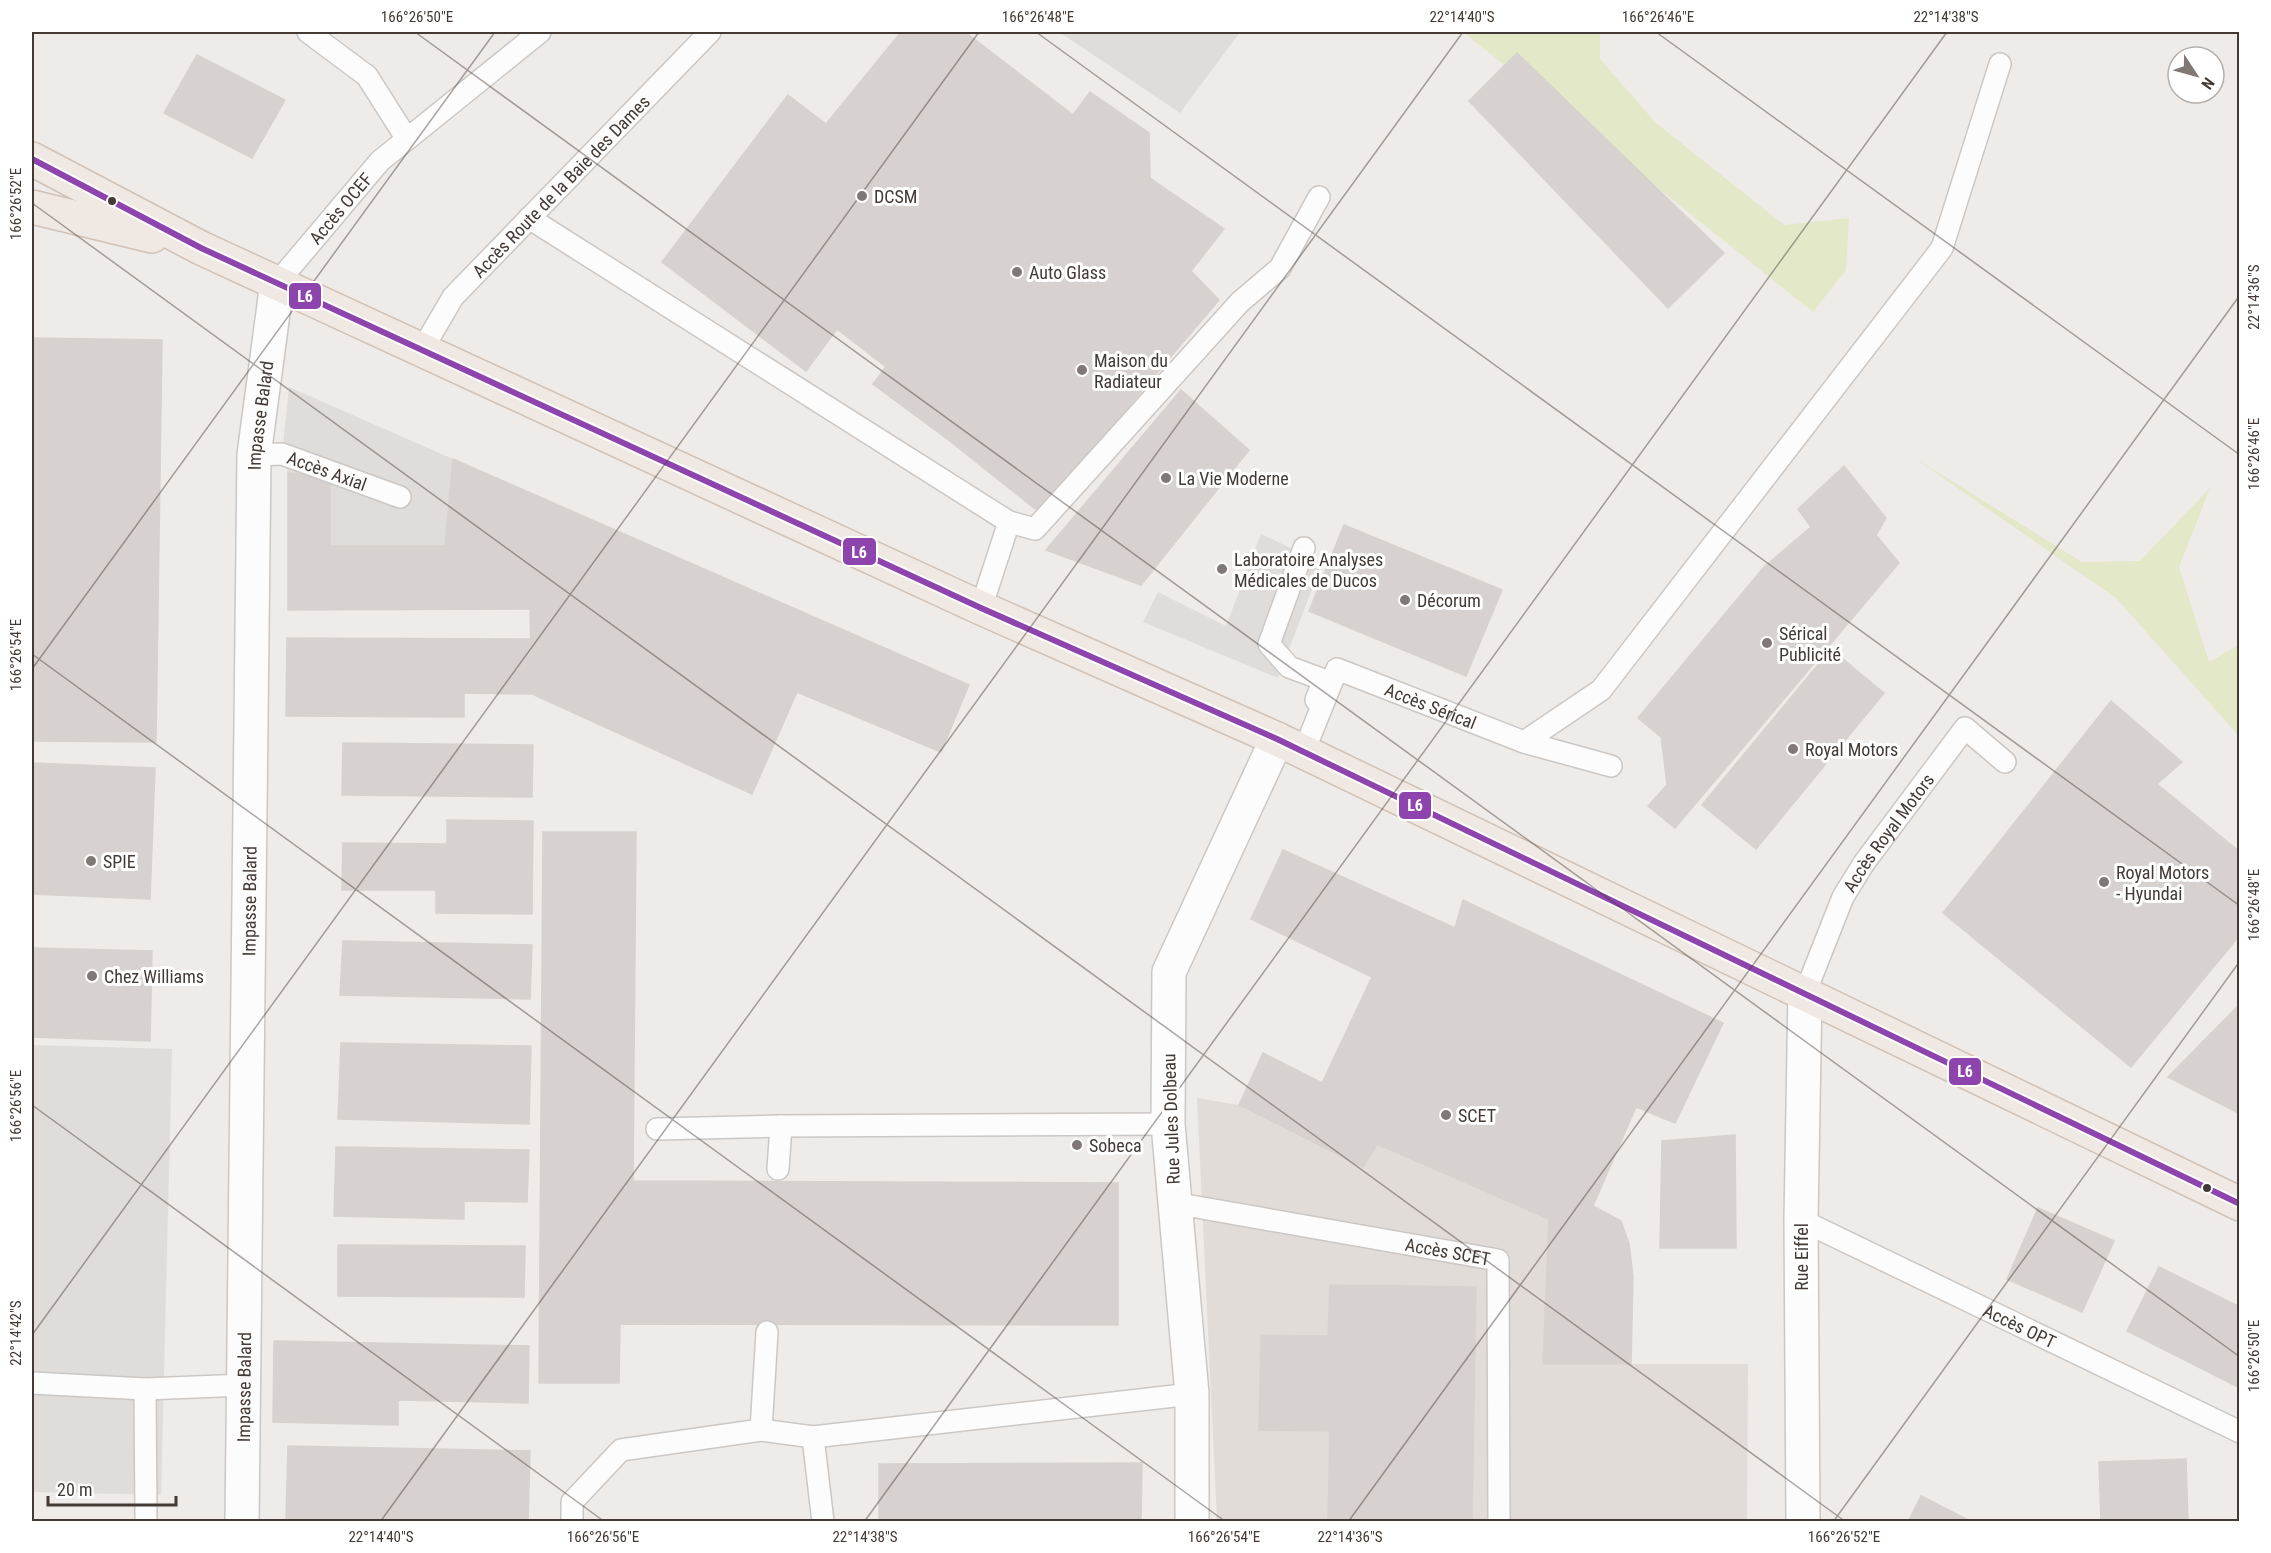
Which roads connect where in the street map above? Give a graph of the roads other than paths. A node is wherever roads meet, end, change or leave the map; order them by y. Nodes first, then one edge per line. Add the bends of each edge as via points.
1 (308, 32) edge
2 (540, 32) edge
3 (710, 32) edge
4 (2000, 64) dead end
5 (407, 139) junction
6 (32, 159) edge
7 (1319, 197) dead end
8 (32, 207) edge
9 (529, 218) junction
10 (201, 248) junction
11 (277, 283) junction
12 (422, 350) junction
13 (254, 455) junction
14 (400, 496) dead end
15 (1009, 522) junction
16 (1304, 548) dead end
17 (981, 608) junction
18 (1524, 742) junction
19 (1292, 746) junction
20 (2005, 762) dead end
21 (1611, 766) dead end
22 (1805, 993) junction
23 (1168, 1124) junction
24 (781, 1126) junction
25 (657, 1129) dead end
26 (778, 1169) dead end
27 (1174, 1203) junction
28 (2240, 1204) edge
29 (1801, 1220) junction
30 (767, 1332) dead end
31 (32, 1383) edge
32 (245, 1385) junction
33 (145, 1389) junction
34 (1192, 1394) junction
35 (761, 1430) junction
36 (2240, 1432) edge
37 (813, 1437) junction
38 (146, 1521) edge
39 (242, 1521) edge
40 (573, 1521) edge
41 (823, 1521) edge
42 (1192, 1521) edge
43 (1499, 1521) edge
44 (1803, 1521) edge

1 - 5 lane via 367,76
2 - 5 lane, Accès OCEF
3 - 9 lane, Accès Route de la Baie des Dames
4 - 18 lane via 1942,248 1601,690
5 - 11 lane, Accès OCEF via 380,161
6 - 10 main road
7 - 15 lane via 1280,268 1240,302 1035,530
8 - 10 main road
9 - 12 lane, Accès Route de la Baie des Dames via 453,297
9 - 15 lane
10 - 11 main road
11 - 12 main road
11 - 13 street, Impasse Balard
12 - 17 main road
13 - 14 lane, Accès Axial via 282,454
13 - 32 street, Impasse Balard
15 - 17 lane
16 - 19 lane via 1269,644 1289,667 1324,680
17 - 19 main road
18 - 19 lane, Accès Sérical via 1337,669
18 - 21 lane, Accès Sérical
19 - 22 main road
19 - 23 street, Rue Jules Dolbeau via 1170,972
20 - 22 lane, Accès Royal Motors via 1965,728 1843,897
22 - 28 main road
22 - 29 street, Rue Eiffel
23 - 24 lane
23 - 27 street, Rue Jules Dolbeau
24 - 25 lane
24 - 26 lane
27 - 34 street, Rue Jules Dolbeau
27 - 43 lane, Accès SCET via 1498,1260
29 - 36 lane, Accès OPT
29 - 44 street, Rue Eiffel
30 - 35 lane
31 - 33 lane
32 - 33 lane
32 - 39 street, Impasse Balard
33 - 38 lane
34 - 37 lane
34 - 42 street, Rue Jules Dolbeau
35 - 37 lane
35 - 40 lane via 621,1450 572,1502
37 - 41 lane

